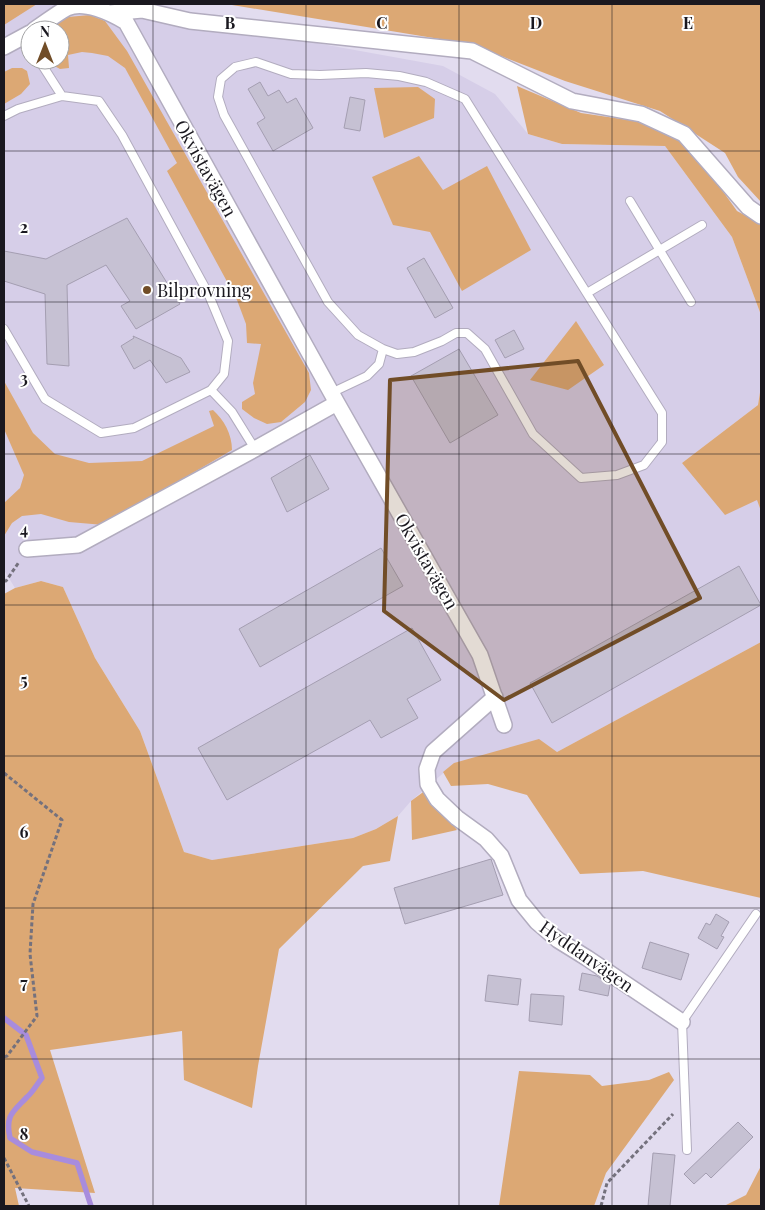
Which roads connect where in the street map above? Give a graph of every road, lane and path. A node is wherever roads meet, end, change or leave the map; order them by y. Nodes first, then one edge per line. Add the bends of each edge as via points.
1 (140, 7) edge
2 (110, 13) junction
3 (52, 20) edge
4 (20, 41) edge
5 (4, 47) edge
6 (45, 70) edge
7 (62, 96) junction
8 (4, 116) edge
9 (630, 201) dead end
10 (761, 216) edge
11 (702, 225) dead end
12 (660, 250) junction
13 (587, 293) junction
14 (691, 302) dead end
15 (4, 329) edge
16 (383, 349) junction
17 (211, 390) junction
18 (334, 398) junction
19 (255, 450) junction
20 (27, 549) joint
21 (4, 581) edge
22 (495, 698) junction
23 (504, 725) dead end
24 (4, 773) edge
25 (756, 914) dead end
26 (682, 1022) junction
27 (4, 1057) edge
28 (685, 1101) junction
29 (687, 1150) dead end
30 (4, 1158) edge
31 (29, 1206) edge
32 (601, 1206) edge

1 - 2 street
1 - 10 street via 190,21 472,51 572,101 641,114 684,134 748,207
2 - 3 street, Okvistavägen via 91,6 69,7
2 - 18 street, Okvistavägen via 126,22
4 - 5 street, Okvistavägen
6 - 7 lane
7 - 8 lane
7 - 17 lane via 99,101 122,136 208,293 228,341 224,374
9 - 12 lane
11 - 12 lane
12 - 13 lane
12 - 14 lane
13 - 16 lane via 662,413 662,442 644,465 617,475 581,478 533,434 485,349 467,333 456,333 414,352 397,354
13 - 16 lane via 465,99 426,82 399,76 291,74 256,62 235,67 221,79 218,97 224,115 328,302 358,335
15 - 17 lane via 45,399 101,433 134,428
16 - 18 lane via 379,364
17 - 19 lane via 232,412
18 - 19 street
18 - 22 street, Okvistavägen via 480,655
19 - 20 street via 78,544
20 - 21 path
22 - 23 street, Okvistavägen
22 - 26 street, Hyddanvägen via 433,752 427,769 428,784 436,800 486,839 501,856 519,900 537,922
24 - 27 path via 62,820 33,904 30,954 37,1016
25 - 26 lane
26 - 28 lane
28 - 29 lane
28 - 32 path via 607,1183
30 - 31 path

